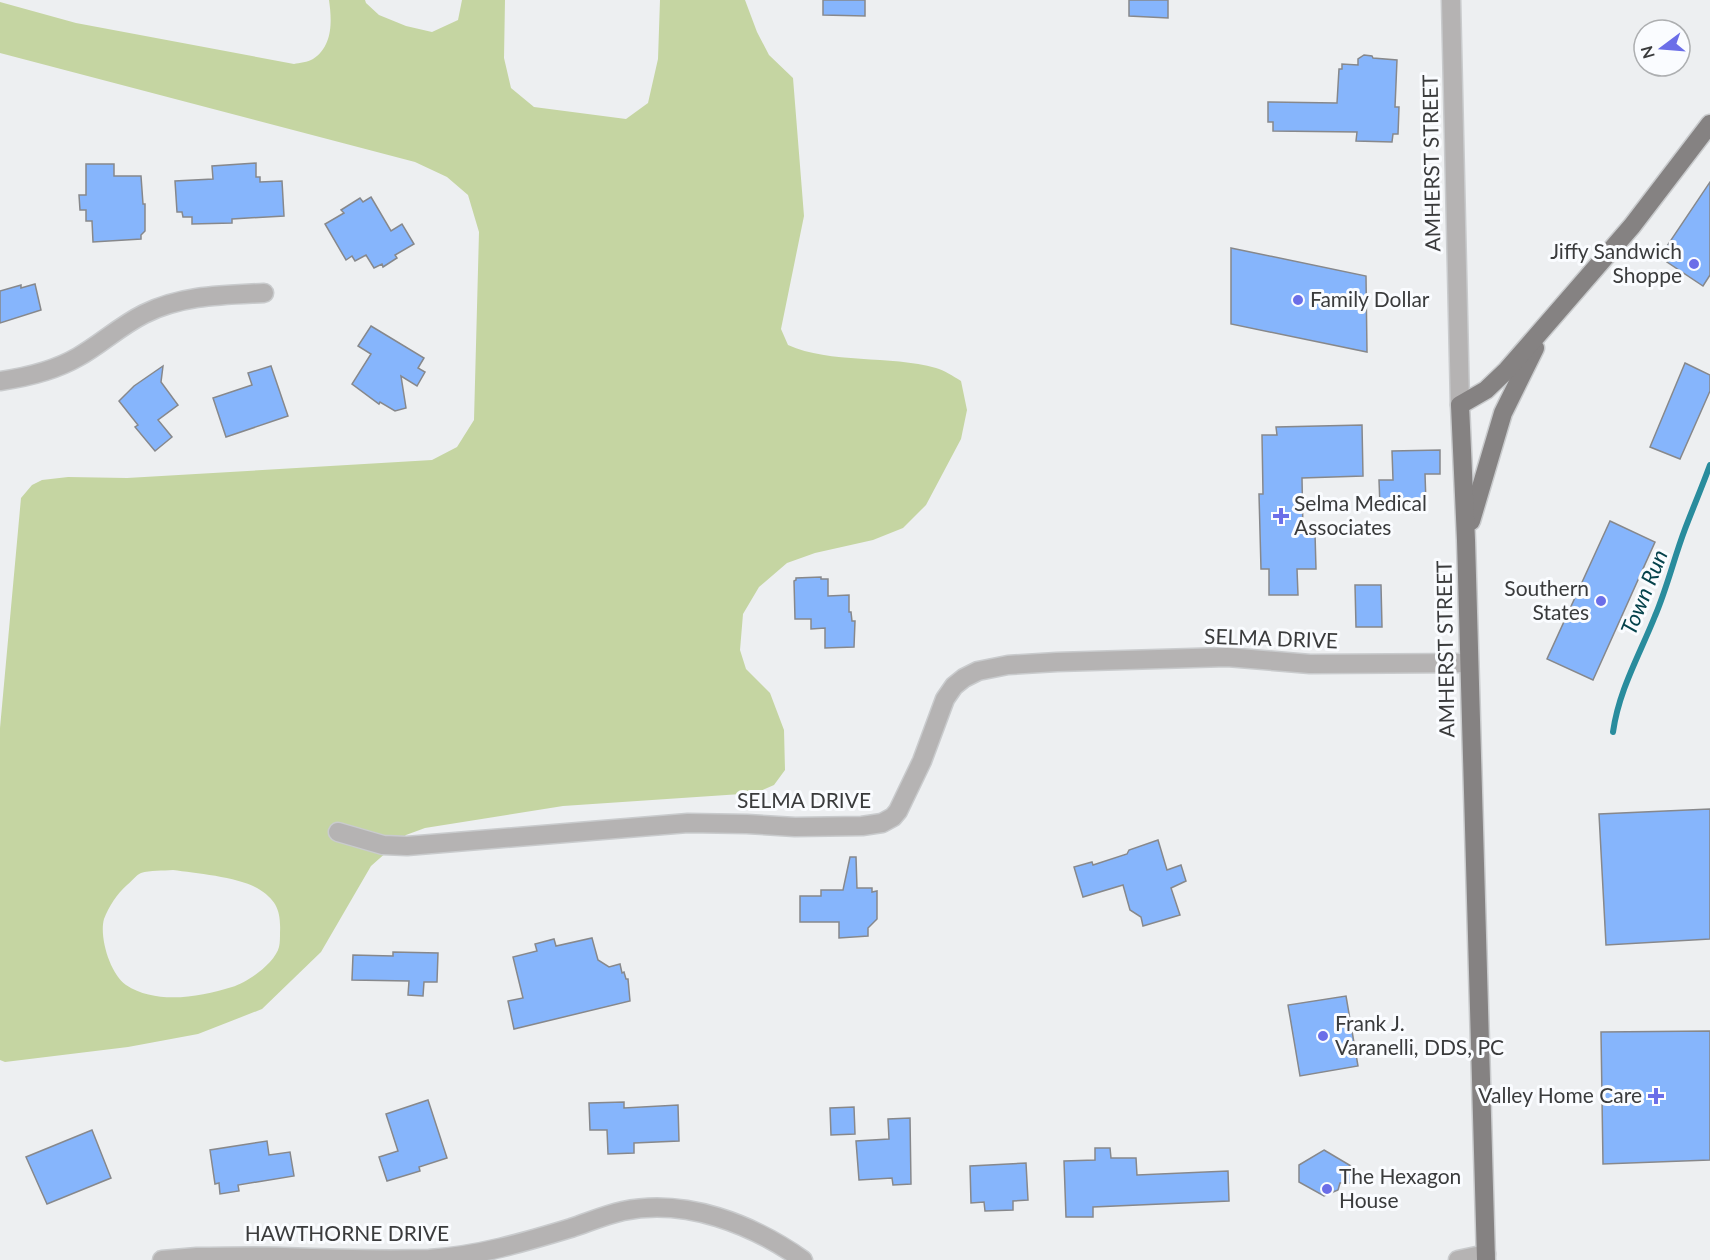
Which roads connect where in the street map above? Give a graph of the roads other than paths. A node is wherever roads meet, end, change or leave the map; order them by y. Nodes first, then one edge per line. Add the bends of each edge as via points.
1 (1451, 0) edge
2 (1710, 124) edge
3 (264, 293) dead end
4 (1546, 325) junction
5 (0, 381) edge
6 (1460, 405) junction
7 (1466, 540) junction
8 (1469, 663) junction
9 (338, 832) dead end
10 (1486, 1257) edge
11 (162, 1260) edge
12 (802, 1260) edge
13 (1458, 1260) edge

1 - 6 street, AMHERST STREET
2 - 4 main road via 1632,226
3 - 5 street via 175,302 123,325 79,357 53,369
4 - 6 main road via 1486,390
4 - 7 main road via 1503,412
6 - 7 main road, AMHERST STREET
7 - 8 main road, AMHERST STREET
8 - 9 street, SELMA DRIVE via 1310,664 1227,657 1098,659 978,671 954,686 945,699 898,811 882,823 862,826 795,828 688,823 407,846 382,845
8 - 10 main road, AMHERST STREET
10 - 13 street
11 - 12 street, HAWTHORNE DRIVE via 429,1259 486,1252 626,1210 659,1208 730,1221 777,1242

